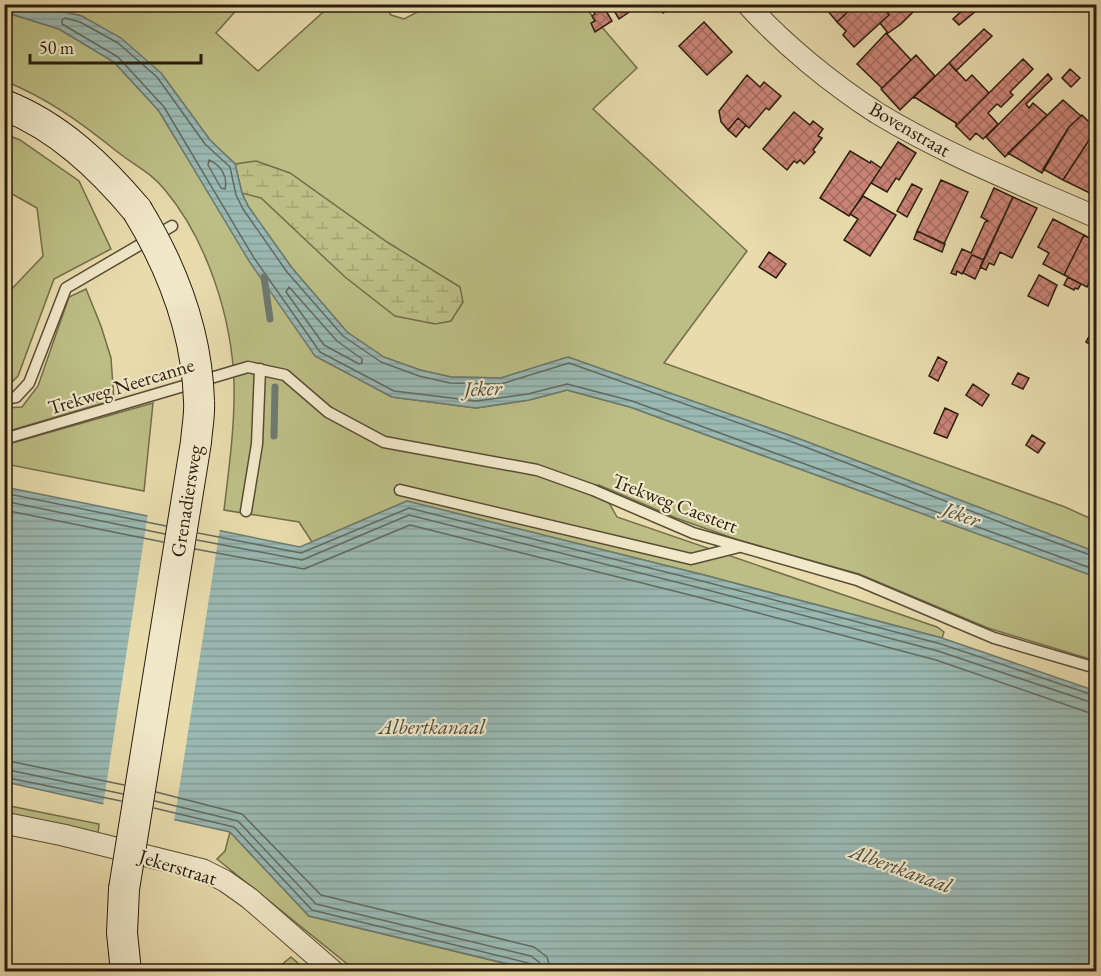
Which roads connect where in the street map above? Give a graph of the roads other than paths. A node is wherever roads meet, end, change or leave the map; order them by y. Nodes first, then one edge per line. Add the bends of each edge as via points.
1 (747, 4) edge
2 (4, 105) edge
3 (1096, 217) edge
4 (172, 226) dead end
5 (248, 367) joint
6 (260, 369) junction
7 (4, 399) edge
8 (4, 439) edge
9 (399, 490) dead end
10 (246, 511) dead end
11 (739, 547) junction
12 (1096, 668) edge
13 (4, 823) edge
14 (126, 972) edge
15 (334, 972) edge

1 - 3 street, Bovenstraat via 816,68 877,112 957,156
2 - 14 main road, Grenadiersweg, bridge via 59,135 100,168 137,210 170,269 188,317 197,362 200,403 196,442 124,889 122,933
4 - 7 lane via 66,288 29,383 16,397
5 - 6 lane, Trekweg Caestert
5 - 8 lane, Trekweg Neercanne
6 - 10 lane via 257,444
6 - 11 lane, Trekweg Caestert via 285,375 328,412 384,442 537,470
9 - 11 lane via 691,559
11 - 12 lane, Trekweg Caestert via 857,580 994,638
13 - 15 street, Jekerstraat via 203,870 249,897

